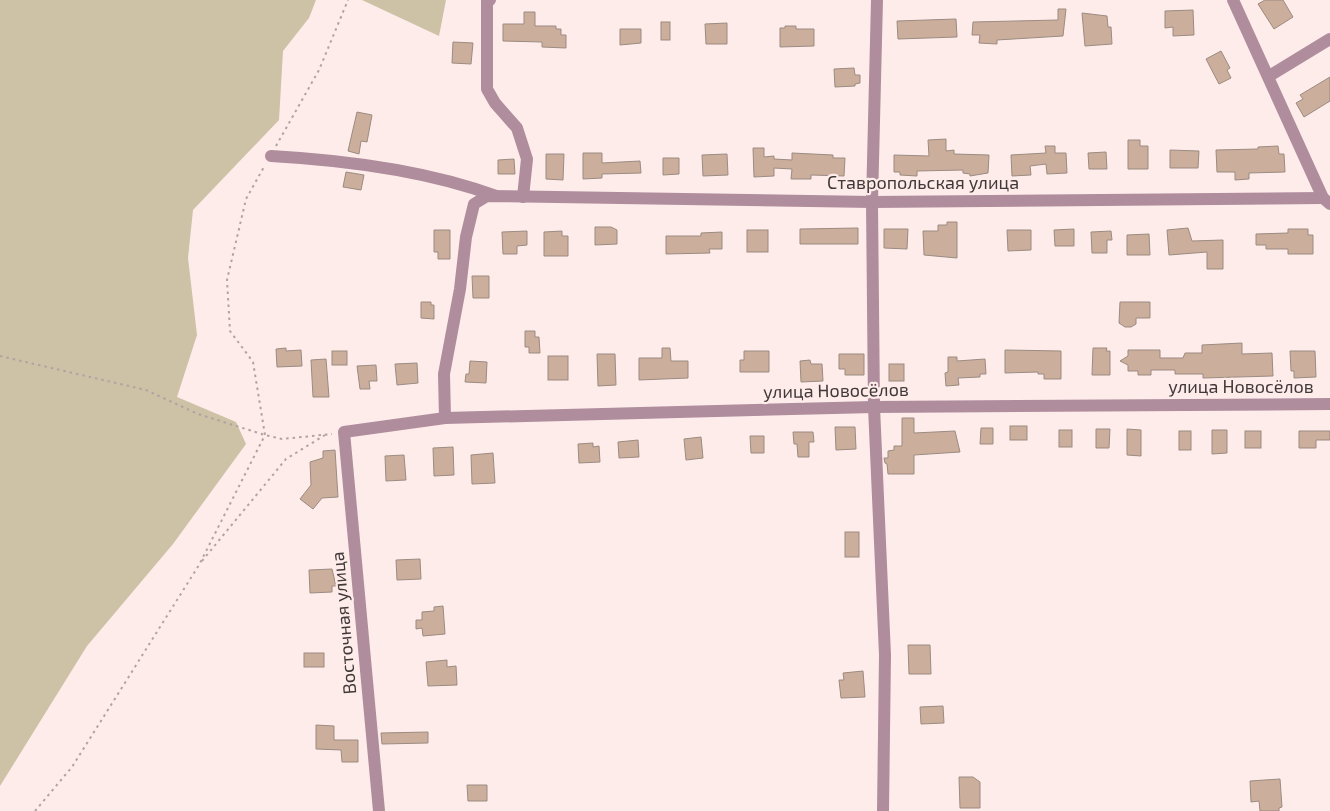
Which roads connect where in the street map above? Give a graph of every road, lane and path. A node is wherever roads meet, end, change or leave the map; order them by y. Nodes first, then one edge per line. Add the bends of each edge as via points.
1 (348, 0) edge
2 (488, 0) edge
3 (877, 0) edge
4 (1234, 0) edge
5 (1330, 39) edge
6 (1269, 76) junction
7 (271, 156) junction
8 (498, 197) junction
9 (523, 197) junction
10 (1327, 201) edge
11 (872, 202) junction
12 (0, 356) edge
13 (1330, 404) edge
14 (874, 407) junction
15 (445, 418) junction
16 (344, 432) junction
17 (265, 435) junction
18 (326, 435) junction
19 (199, 565) junction
20 (35, 811) edge
21 (379, 811) edge
22 (883, 811) edge

1 - 7 path via 319,70
2 - 9 street via 487,89 517,128 527,159
3 - 11 street
4 - 6 street
5 - 6 street
6 - 10 street
7 - 8 street via 322,158 460,183
7 - 17 path via 246,199 227,280 230,331 252,362
8 - 9 street, Ставропольская улица
8 - 15 street via 487,196 474,204 466,237 444,374
9 - 11 street, Ставропольская улица
10 - 11 street, Ставропольская улица
11 - 14 street
12 - 17 path via 146,390 198,414
13 - 14 street, улица Новосёлов
14 - 15 street, улица Новосёлов
14 - 22 street via 885,655
15 - 16 street, улица Новосёлов
16 - 18 path
16 - 21 street, Восточная улица
17 - 18 path via 282,439
17 - 19 path
18 - 19 path via 286,459
19 - 20 path via 72,767

